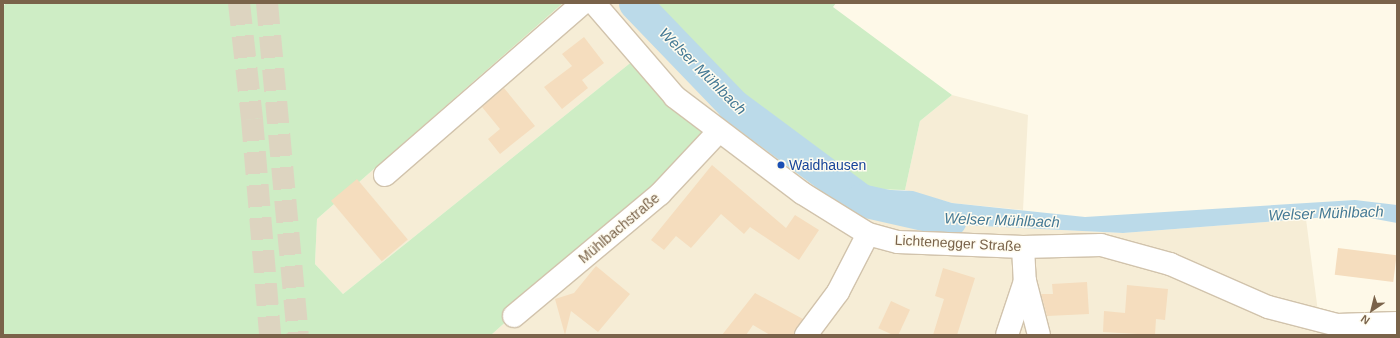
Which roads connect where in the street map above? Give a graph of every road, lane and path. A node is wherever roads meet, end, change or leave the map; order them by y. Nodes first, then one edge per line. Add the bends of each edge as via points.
1 (583, 3) edge
2 (594, 3) edge
3 (718, 132) junction
4 (385, 175) dead end
5 (868, 234) junction
6 (1023, 247) junction
7 (1025, 281) junction
8 (514, 316) dead end
9 (1397, 323) edge
10 (806, 335) edge
11 (1007, 335) edge
12 (1039, 335) edge

1 - 4 street
2 - 3 street, Lichtenegger Straße via 675,97
3 - 5 street, Lichtenegger Straße via 802,193
3 - 8 street, Mühlbachstraße via 660,194
5 - 6 street, Lichtenegger Straße via 898,242
5 - 10 street via 838,292
6 - 7 street
6 - 9 street, Lichtenegger Straße via 1101,245 1170,264 1268,307 1338,325
7 - 11 street
7 - 12 street

